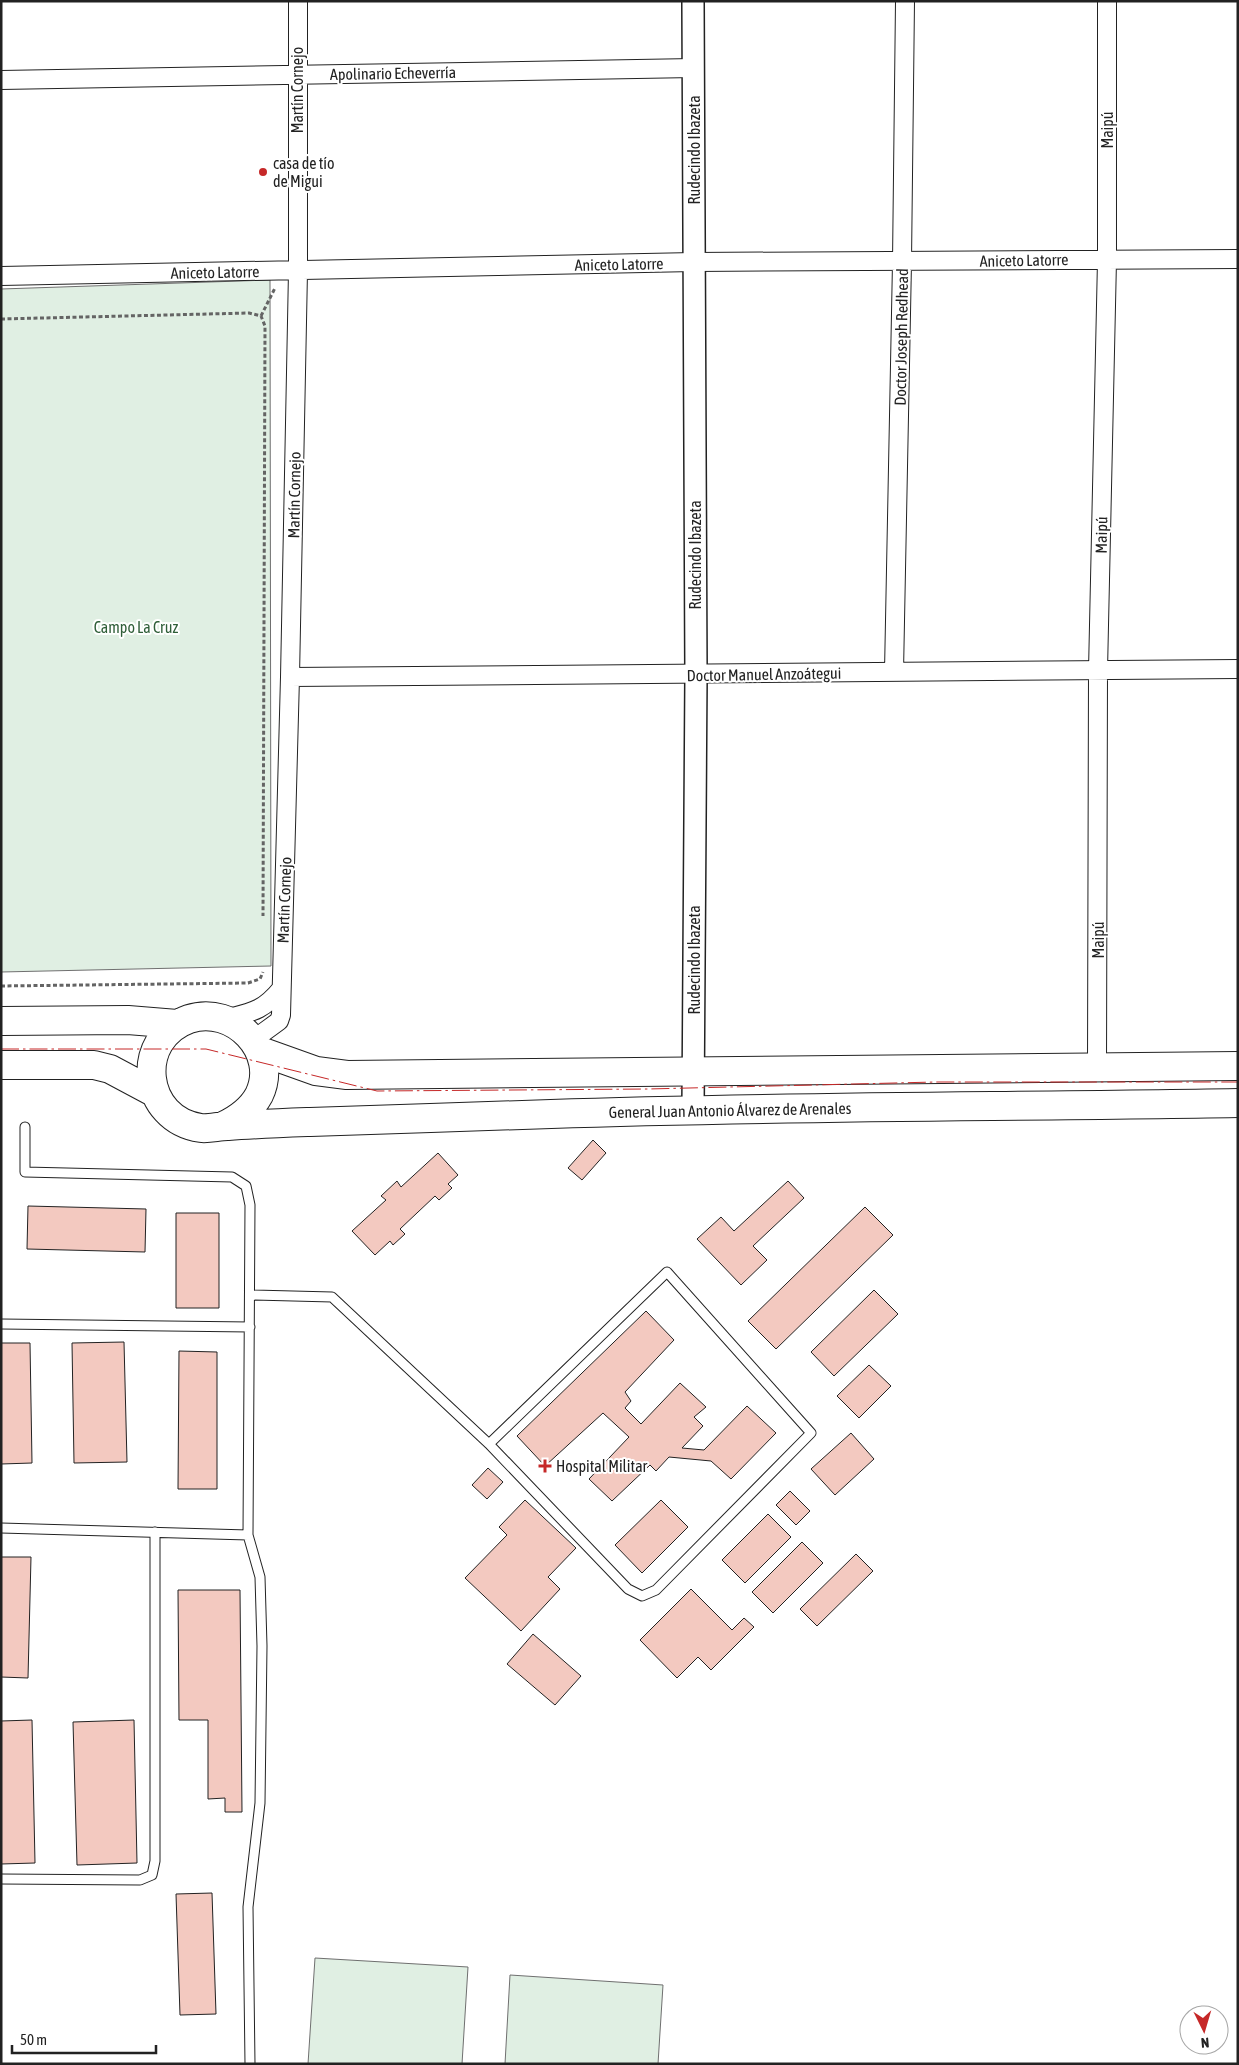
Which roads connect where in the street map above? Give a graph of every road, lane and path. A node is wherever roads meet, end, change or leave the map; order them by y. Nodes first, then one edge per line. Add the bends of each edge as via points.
1 (298, 1) edge
2 (693, 1) edge
3 (905, 1) edge
4 (1107, 1) edge
5 (694, 68) junction
6 (297, 75) junction
7 (1, 80) edge
8 (1238, 259) edge
9 (1107, 260) junction
10 (694, 262) junction
11 (902, 262) junction
12 (291, 271) junction
13 (1, 276) edge
14 (261, 316) junction
15 (1, 319) edge
16 (1238, 669) edge
17 (1098, 671) junction
18 (894, 672) junction
19 (696, 675) junction
20 (290, 677) junction
21 (264, 923) dead end
22 (263, 963) dead end
23 (1, 986) edge
24 (281, 989) junction
25 (225, 1019) junction
26 (1, 1021) edge
27 (177, 1024) junction
28 (257, 1046) junction
29 (1, 1065) edge
30 (1238, 1066) edge
31 (1097, 1068) junction
32 (693, 1071) junction
33 (155, 1093) junction
34 (1238, 1103) edge
35 (693, 1109) junction
36 (223, 1126) junction
37 (25, 1127) dead end
38 (250, 1295) junction
39 (1, 1324) edge
40 (250, 1327) junction
41 (489, 1444) junction
42 (1, 1528) edge
43 (155, 1532) junction
44 (248, 1535) junction
45 (1, 1879) edge
46 (250, 2064) edge

1 - 6 street, Martín Cornejo
2 - 5 street, Rudecindo Ibazeta
3 - 11 street, Doctor Joseph Redhead
4 - 9 street, Maipú
5 - 6 street, Apolinario Echeverría
5 - 10 street, Rudecindo Ibazeta
6 - 7 street, Apolinario Echeverría
6 - 12 street, Martín Cornejo
8 - 9 street, Aniceto Latorre
9 - 11 street, Aniceto Latorre
9 - 17 street, Maipú
10 - 11 street, Aniceto Latorre
10 - 12 street, Aniceto Latorre
10 - 19 street, Rudecindo Ibazeta
11 - 18 street, Doctor Joseph Redhead
12 - 13 street, Aniceto Latorre
12 - 14 path
12 - 20 street, Martín Cornejo
14 - 15 path via 249,313
14 - 21 path via 265,326
16 - 17 street, Doctor Manuel Anzoátegui
17 - 18 street, Doctor Manuel Anzoátegui
17 - 31 street, Maipú
18 - 19 street, Doctor Manuel Anzoátegui
19 - 20 street, Doctor Manuel Anzoátegui
19 - 32 street, Rudecindo Ibazeta
20 - 24 street, Martín Cornejo
22 - 23 path via 260,979 248,983
24 - 25 street via 270,1003 253,1012
24 - 28 street, Martín Cornejo via 280,1021
25 - 27 main road via 209,1016
25 - 28 main road via 245,1030
26 - 27 main road via 128,1020
27 - 33 main road, General Juan Antonio Álvarez de Arenales via 158,1045 153,1058 150,1075
28 - 32 main road via 316,1071 347,1075
28 - 36 main road, General Juan Antonio Álvarez de Arenales via 264,1074 258,1097 247,1111
29 - 33 main road, General Juan Antonio Álvarez de Arenales via 94,1065 115,1071
30 - 31 main road
31 - 32 main road
32 - 35 street, Rudecindo Ibazeta
33 - 36 main road, General Juan Antonio Álvarez de Arenales via 166,1110 182,1122 202,1128
34 - 35 main road, General Juan Antonio Álvarez de Arenales
35 - 36 main road, General Juan Antonio Álvarez de Arenales
37 - 38 lane via 25,1172 232,1177 246,1186 250,1204
38 - 40 lane
38 - 41 lane via 332,1296
39 - 40 lane
40 - 44 lane
41 - 41 lane via 628,1589 642,1596 656,1590 811,1432 667,1272
42 - 43 lane
43 - 44 lane
43 - 45 lane via 155,1861 152,1875 140,1880
44 - 46 lane via 260,1577 262,1646 260,1803 248,1907

